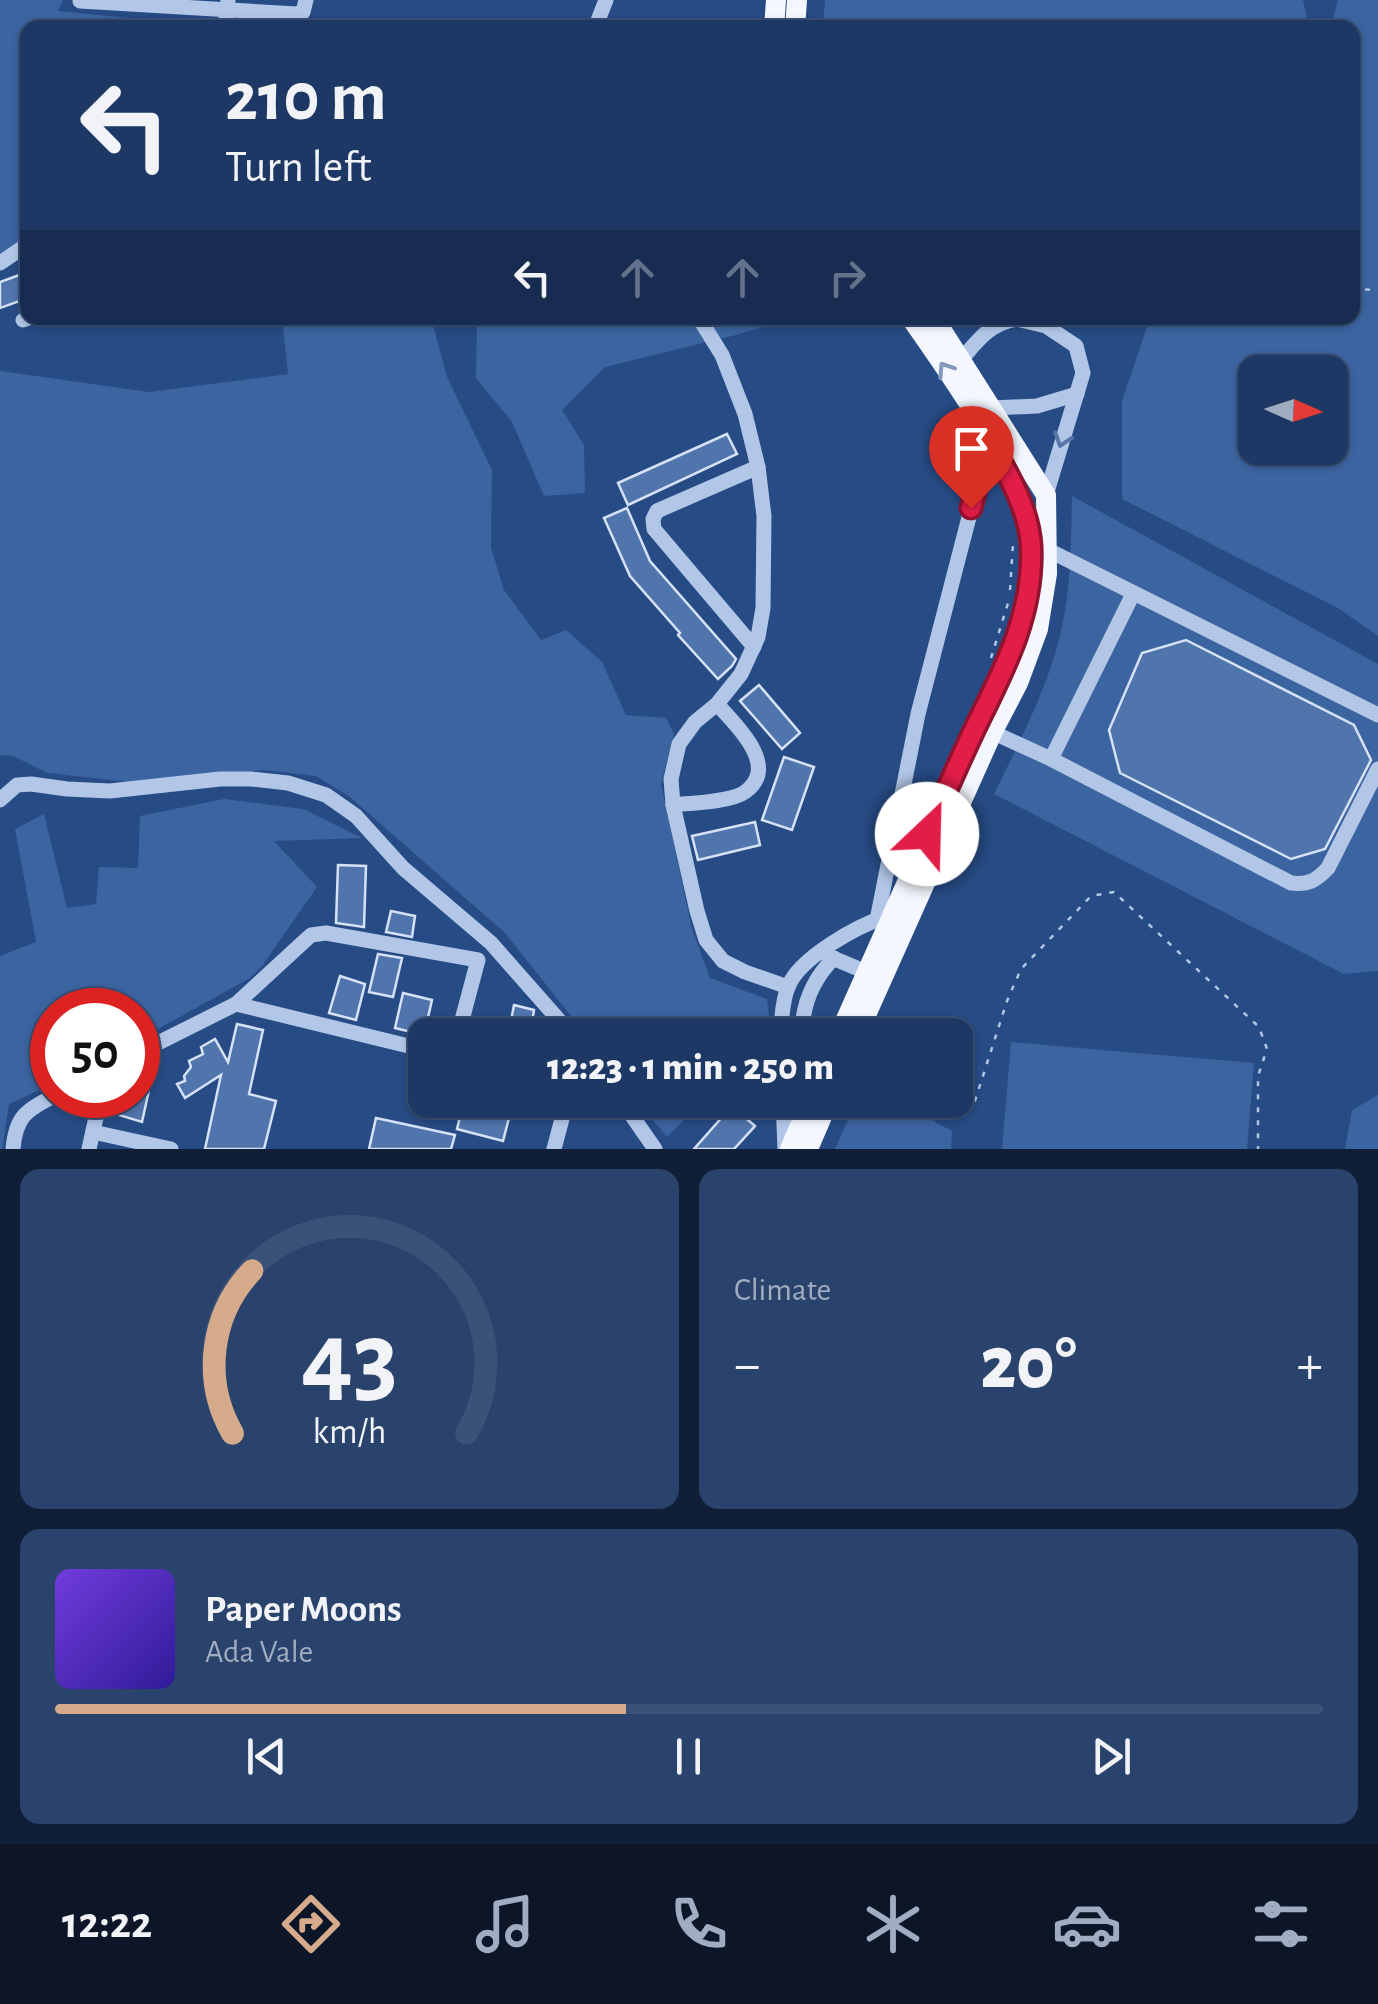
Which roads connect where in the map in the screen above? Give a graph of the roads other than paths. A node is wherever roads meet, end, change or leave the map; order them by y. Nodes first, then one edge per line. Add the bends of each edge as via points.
1 (306, 0) edge
2 (80, 1) edge
3 (228, 4) edge
4 (703, 325) edge
5 (917, 325) edge
6 (938, 325) edge
7 (995, 325) edge
8 (1043, 325) edge
9 (961, 360) junction
10 (1077, 394) junction
11 (992, 408) junction
12 (989, 440) junction
13 (758, 467) junction
14 (1046, 495) junction
15 (1048, 550) junction
16 (1133, 594) junction
17 (754, 646) junction
18 (717, 704) junction
19 (1378, 715) edge
20 (983, 739) junction
21 (1051, 760) junction
22 (1378, 768) edge
23 (0, 800) edge
24 (673, 805) junction
25 (884, 917) junction
26 (826, 956) junction
27 (866, 972) junction
28 (788, 987) junction
29 (236, 1004) junction
30 (463, 1018) edge
31 (557, 1018) edge
32 (783, 1018) edge
33 (804, 1018) edge
34 (846, 1018) edge
35 (864, 1018) edge
36 (160, 1042) edge
37 (408, 1046) edge
38 (30, 1108) edge
39 (96, 1118) edge
40 (562, 1118) edge
41 (633, 1118) edge
42 (785, 1118) edge
43 (803, 1118) edge
44 (821, 1118) edge
45 (93, 1132) junction
46 (13, 1149) edge
47 (89, 1149) edge
48 (171, 1149) edge
49 (554, 1149) edge
50 (654, 1149) edge
51 (788, 1149) edge
52 (808, 1149) edge

1 - 3 street via 296,14
2 - 3 street
4 - 13 street via 745,414
12 -> 5 main road
6 - 9 main road
7 - 9 street
8 - 10 street via 1076,346 1082,373
9 - 11 main road
10 - 11 street via 1036,406
10 -> 14 street
11 - 14 main road
12 - 20 main road via 1022,507 1031,544 1021,624
12 - 25 street via 918,714
13 - 17 street via 765,569
13 - 17 street via 653,519 654,529
14 - 15 main road
15 - 16 street
15 - 20 main road via 1038,629 1018,683
16 - 19 street
16 - 21 street
17 - 18 street
18 - 24 street via 680,744
18 - 24 street via 750,740 757,776 745,792
20 - 21 street
20 - 25 main road
20 - 35 main road
21 - 22 street via 1306,884 1328,868
23 - 31 street via 32,784 110,791 252,778 326,795 490,943
24 - 28 street via 706,940 723,961
25 - 26 street via 852,932
25 - 27 main road
26 - 27 street
26 - 28 street via 800,968
26 - 33 street
27 - 34 main road
28 - 32 street
29 - 30 street via 311,934 326,932 478,960
29 - 36 street
29 - 37 street
38 - 46 street via 19,1120
39 - 45 street
40 - 49 street
41 - 50 street
42 - 51 street
43 - 51 main road
44 - 52 main road
45 - 47 street
45 - 48 street

